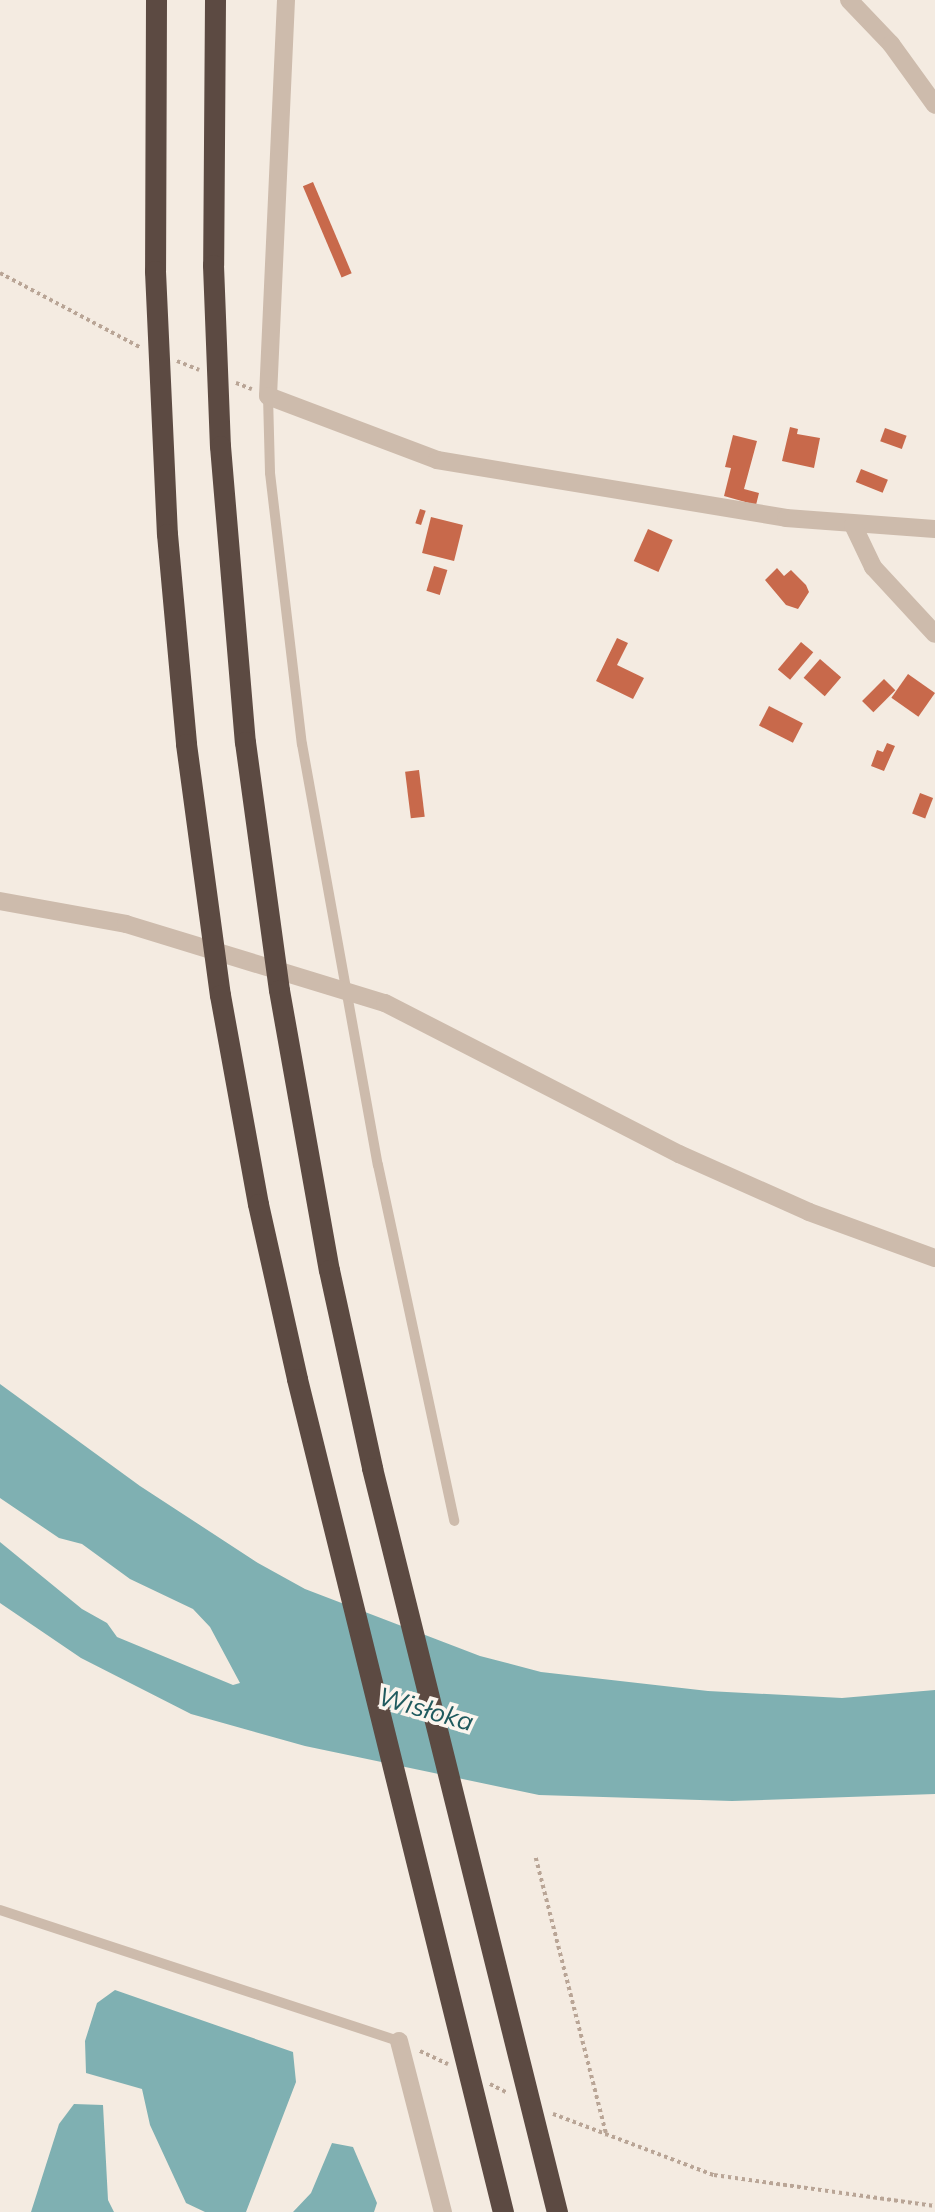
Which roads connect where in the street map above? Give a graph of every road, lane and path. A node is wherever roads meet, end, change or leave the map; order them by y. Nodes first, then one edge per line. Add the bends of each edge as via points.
1 (156, 0) edge
2 (215, 0) edge
3 (286, 0) edge
4 (849, 0) edge
5 (935, 105) edge
6 (0, 273) edge
7 (153, 352) dead end
8 (166, 357) dead end
9 (204, 372) dead end
10 (230, 381) dead end
11 (268, 396) junction
12 (853, 525) junction
13 (935, 529) edge
14 (935, 634) edge
15 (0, 901) edge
16 (346, 989) junction
17 (935, 1258) edge
18 (454, 1521) dead end
19 (536, 1858) dead end
20 (0, 1910) edge
21 (399, 2040) junction
22 (449, 2065) dead end
23 (487, 2083) dead end
24 (512, 2095) dead end
25 (550, 2113) dead end
26 (607, 2136) junction
27 (935, 2206) edge
28 (443, 2212) edge
29 (503, 2212) edge
30 (557, 2212) edge

1 - 29 highway via 155,271 166,521 183,719 220,996 256,1191 306,1417
2 - 30 highway via 214,265 221,458 245,742 281,1004 329,1269 372,1468
3 - 11 street
4 - 5 street via 891,44
6 - 7 path via 115,338
8 - 9 path
10 - 11 path
11 - 12 street via 437,460 636,496
11 - 16 lane via 270,473 302,744
12 - 13 street
12 - 14 street via 873,568
15 - 16 street via 126,924
16 - 17 street via 386,1003 679,1154 809,1212
16 - 18 lane via 378,1165
19 - 26 path
20 - 21 lane
21 - 22 path
21 - 28 street
23 - 24 path
25 - 26 path
26 - 27 path via 714,2175

